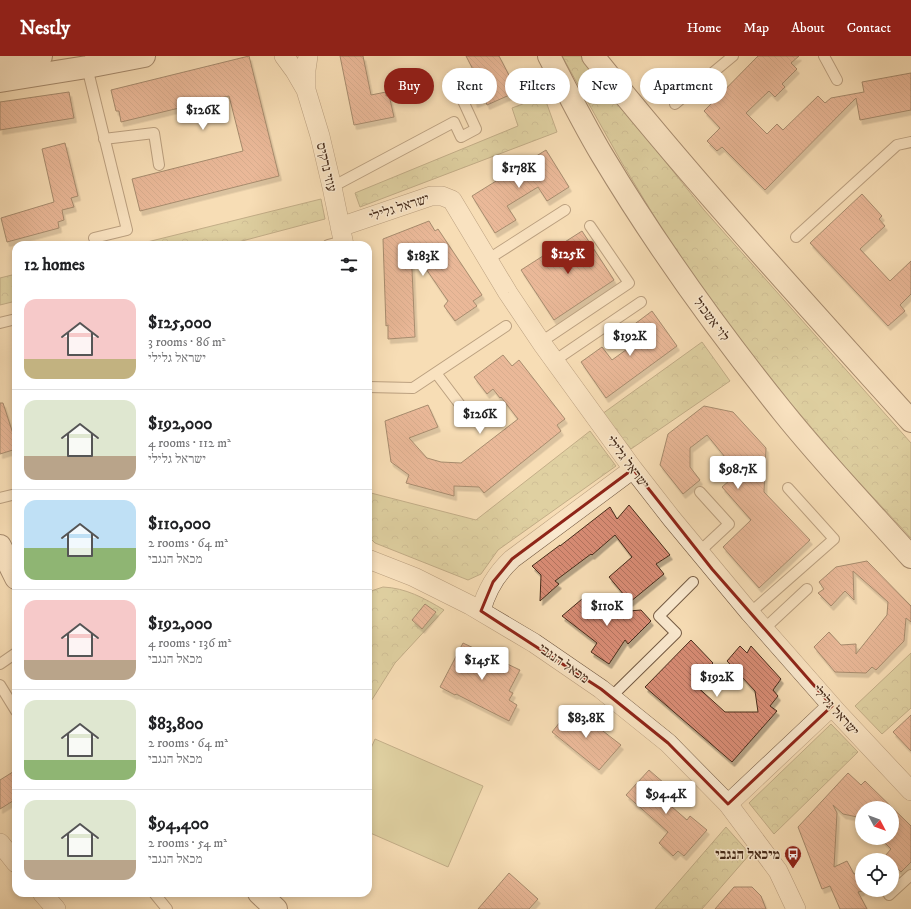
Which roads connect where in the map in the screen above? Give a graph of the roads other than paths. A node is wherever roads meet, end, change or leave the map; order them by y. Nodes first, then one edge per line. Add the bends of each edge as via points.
1 (41, 56) edge
2 (144, 56) edge
3 (284, 56) edge
4 (308, 56) edge
5 (549, 56) edge
6 (593, 56) edge
7 (733, 56) edge
8 (824, 56) edge
9 (0, 62) edge
10 (87, 67) junction
11 (718, 68) edge
12 (837, 80) dead end
13 (0, 81) edge
14 (306, 90) junction
15 (464, 104) edge
16 (104, 139) junction
17 (911, 142) edge
18 (159, 164) dead end
19 (332, 187) junction
20 (566, 210) dead end
21 (590, 226) dead end
22 (796, 237) dead end
23 (94, 238) dead end
24 (339, 240) edge
25 (487, 260) junction
26 (641, 302) dead end
27 (12, 320) edge
28 (0, 323) edge
29 (506, 326) dead end
30 (541, 342) junction
31 (554, 361) junction
32 (436, 373) junction
33 (372, 387) edge
34 (470, 418) dead end
35 (911, 421) edge
36 (633, 469) junction
37 (788, 488) dead end
38 (700, 492) dead end
39 (12, 495) edge
40 (0, 498) edge
41 (0, 546) edge
42 (699, 552) junction
43 (911, 557) edge
44 (372, 561) edge
45 (12, 570) edge
46 (693, 582) dead end
47 (807, 589) dead end
48 (481, 612) junction
49 (750, 614) junction
50 (764, 629) junction
51 (12, 656) edge
52 (0, 664) edge
53 (0, 685) edge
54 (611, 697) junction
55 (12, 704) edge
56 (832, 706) junction
57 (911, 791) edge
58 (728, 804) junction
59 (911, 875) edge
60 (899, 886) edge
61 (46, 897) edge
62 (158, 897) edge
63 (263, 897) edge
64 (56, 909) edge
65 (168, 909) edge
66 (276, 909) edge
67 (796, 909) edge

1 - 9 street
2 - 10 street
3 - 14 street, עוזי נרקיס
4 - 14 street, עוזי נרקיס
5 - 43 street, לוי אשכול via 618,181 706,311 784,413
6 - 35 street via 715,203
7 - 11 lane
8 - 12 lane
10 - 13 street
10 - 16 lane
14 - 19 street, עוזי נרקיס
15 - 19 lane via 476,129 461,137 454,122
16 - 18 lane via 154,133
16 - 23 lane via 127,230
17 - 22 lane via 897,145
19 - 24 street, עוזי נרקיס
20 - 25 lane
21 - 30 lane via 629,283
24 - 25 street, ישראל גלילי via 427,198 442,196 452,200
25 - 30 street, ישראל גלילי
26 - 31 lane
27 - 28 lane
29 - 32 lane
30 - 31 street, ישראל גלילי
31 - 36 street, ישראל גלילי
32 - 33 lane via 413,388
32 - 34 lane
36 - 42 street, ישראל גלילי
36 - 48 street via 508,563 487,592
37 - 49 lane via 834,539
38 - 42 lane via 729,524
39 - 40 lane
41 - 45 street
42 - 49 street, ישראל גלילי
44 - 48 street, מכאל הנגבי via 414,577
46 - 54 lane via 658,616 676,633
47 - 50 lane
48 - 54 street, מכאל הנגבי via 534,643
49 - 50 street, ישראל גלילי
50 - 56 street, ישראל גלילי
51 - 52 lane
53 - 55 lane
54 - 58 street, מכאל הנגבי via 668,743
56 - 57 street, ישראל גלילי
56 - 58 street
58 - 67 street, מכאל הנגבי via 778,871
59 - 60 lane
61 - 64 street
62 - 65 lane
63 - 66 street

